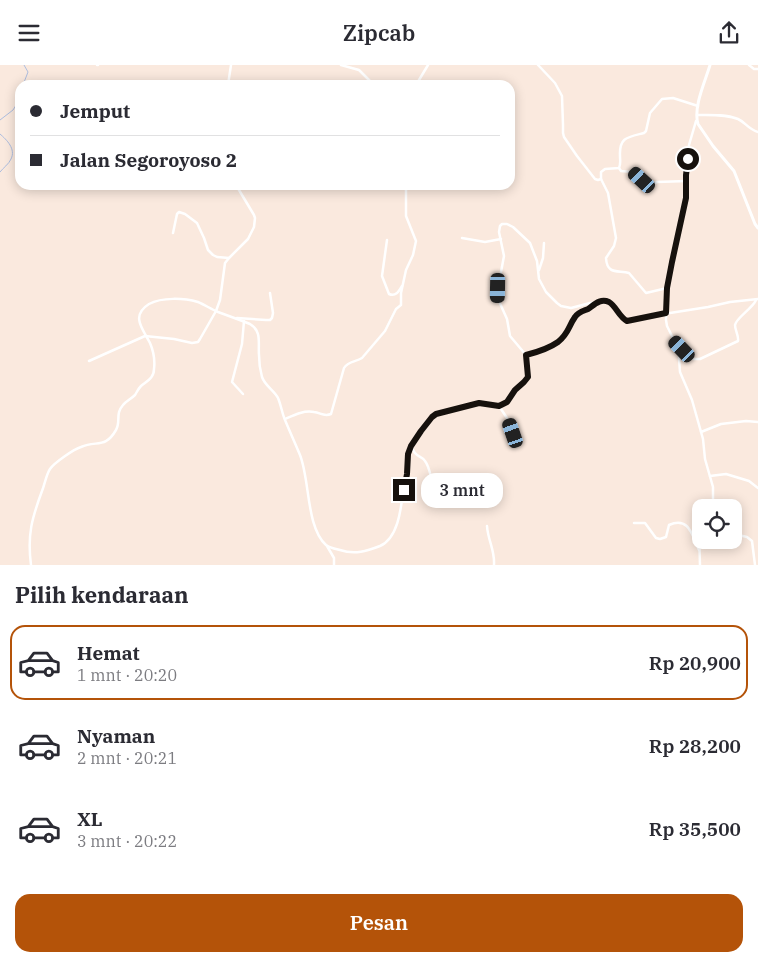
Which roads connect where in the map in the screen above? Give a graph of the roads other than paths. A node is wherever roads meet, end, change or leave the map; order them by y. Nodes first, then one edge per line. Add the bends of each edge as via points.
1 (231, 65) edge
2 (341, 65) edge
3 (428, 65) edge
4 (538, 65) edge
5 (710, 65) edge
6 (749, 65) edge
7 (758, 69) edge
8 (229, 80) edge
9 (369, 80) edge
10 (419, 80) edge
11 (698, 106) junction
12 (697, 115) junction
13 (697, 120) junction
14 (758, 132) edge
15 (619, 168) junction
16 (601, 179) junction
17 (686, 181) junction
18 (240, 190) edge
19 (406, 190) edge
20 (758, 228) edge
21 (173, 233) dead end
22 (462, 238) dead end
23 (501, 239) junction
24 (387, 240) dead end
25 (544, 243) dead end
26 (229, 258) junction
27 (538, 273) junction
28 (404, 282) junction
29 (667, 288) junction
30 (270, 293) dead end
31 (757, 300) edge
32 (595, 302) junction
33 (216, 311) junction
34 (666, 313) junction
35 (234, 318) junction
36 (244, 321) junction
37 (145, 335) junction
38 (682, 349) junction
39 (526, 355) junction
40 (89, 361) dead end
41 (243, 394) dead end
42 (499, 406) junction
43 (285, 420) junction
44 (758, 422) edge
45 (701, 432) junction
46 (513, 433) dead end
47 (411, 446) junction
48 (710, 476) junction
49 (758, 488) edge
50 (713, 499) edge
51 (467, 500) dead end
52 (634, 523) dead end
53 (487, 526) dead end
54 (692, 535) edge
55 (742, 536) edge
56 (326, 545) junction
57 (699, 549) edge
58 (31, 565) edge
59 (334, 565) edge
60 (494, 565) edge
61 (700, 565) edge
62 (755, 565) edge

1 - 8 street
2 - 9 street via 359,70
3 - 10 street
4 - 16 street via 562,96 565,140 595,179
5 - 11 main road
6 - 7 street
11 - 12 main road
11 - 15 street via 673,98 662,99 650,113 646,131 627,137 621,143
12 - 13 main road
12 - 14 street via 739,119
13 - 17 street via 689,145
13 - 20 main road via 737,176
15 - 16 street via 603,169
15 - 17 street via 632,171 648,186
16 - 29 street via 607,190 616,238 606,258 607,266 629,273 646,293
17 - 29 street via 686,198
18 - 26 street via 255,222 248,239
19 - 28 street via 406,217 416,241
21 - 26 street via 177,214 183,213 198,225 213,255
22 - 23 street via 485,242
23 - 27 street via 502,224 516,229 530,243
23 - 39 street via 504,256 498,299 508,319 510,336
24 - 28 street via 382,277 390,294 394,295
25 - 27 street
26 - 33 street via 224,266
27 - 32 street via 546,292 561,306 571,308
28 - 43 street via 401,305 385,331 362,358 344,368 331,414 302,412
29 - 34 street
30 - 35 street via 273,313 270,320
31 - 34 street
31 - 38 street via 736,323 738,341 698,359 693,359
32 - 34 street via 609,302 627,321
32 - 39 street via 576,315 568,333 557,343
33 - 35 street
33 - 37 street via 195,343
33 - 37 street via 190,300 156,301 140,314 139,321
34 - 38 street via 667,327
35 - 36 street
36 - 41 street via 232,382
36 - 43 street via 253,325 259,335 262,379 277,397
37 - 40 street
37 - 58 street via 152,351 154,370 151,379 122,406 117,416 118,425 110,439 80,447 50,470 29,533
38 - 45 street via 680,372
39 - 42 street via 528,377 507,402
42 - 46 street
42 - 47 street via 479,403 436,414
43 - 56 street via 305,467 313,522
44 - 45 street via 721,424
45 - 48 street
47 - 51 street via 426,461 435,487
47 - 56 street via 402,505 388,541 356,553
48 - 49 street via 726,474
48 - 50 street
52 - 54 street via 645,523 660,539 666,537 669,525 682,522
53 - 60 street
55 - 62 street via 752,541
56 - 59 street via 334,558
57 - 61 street

